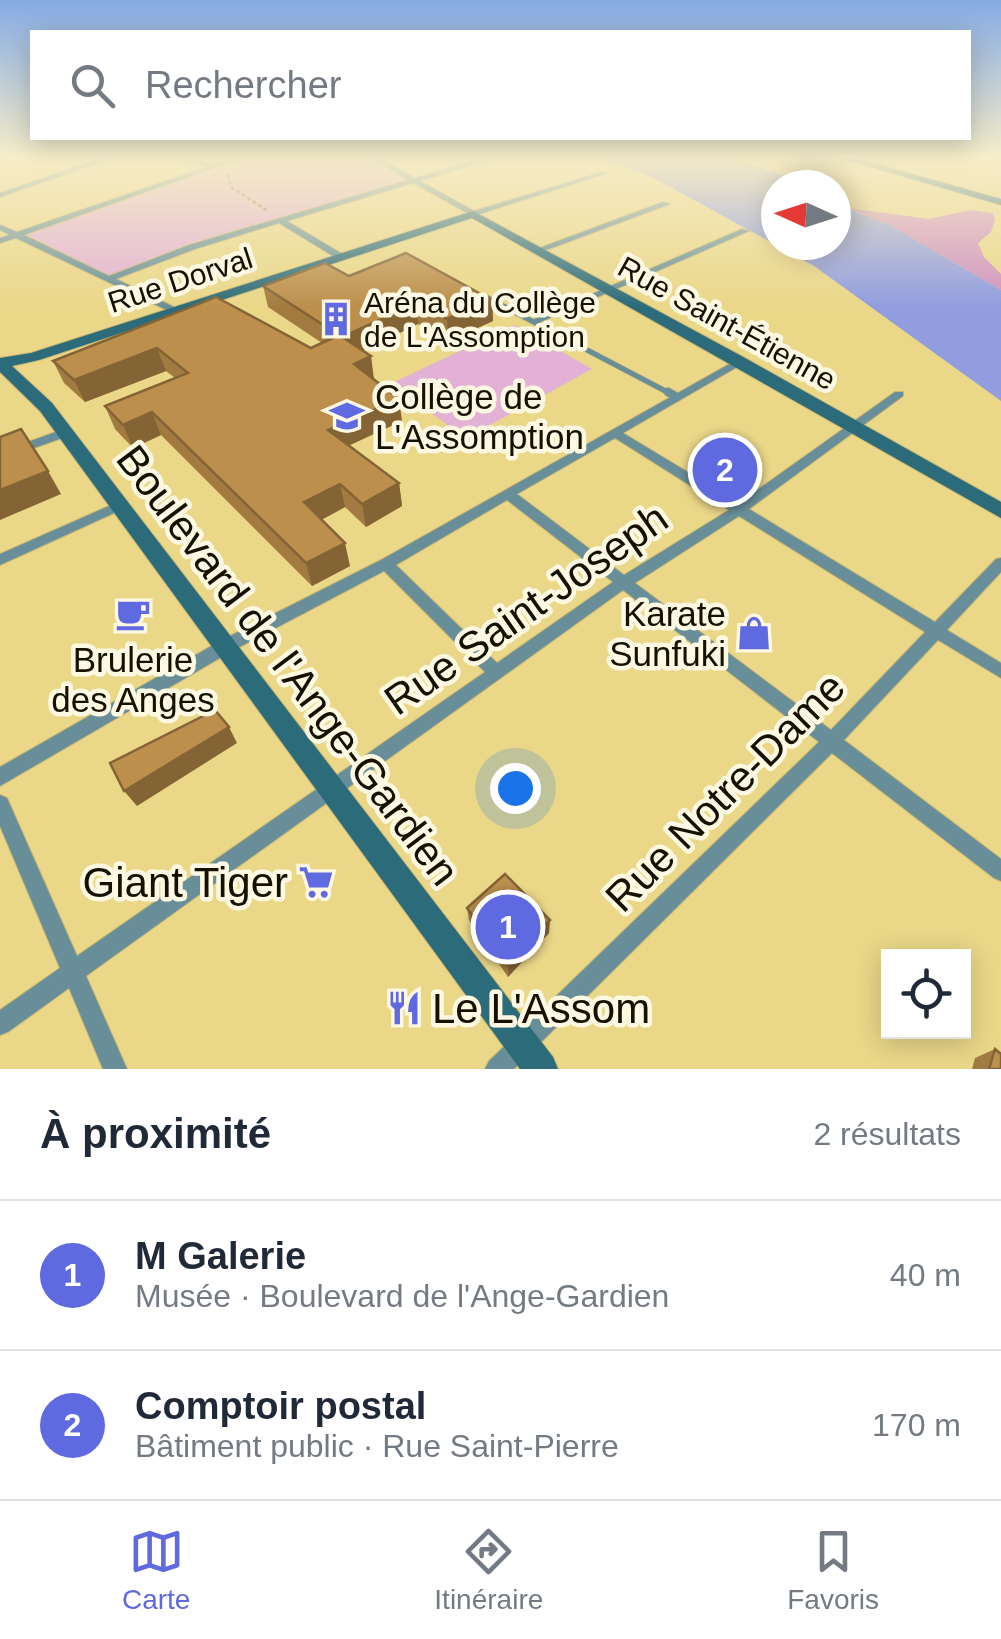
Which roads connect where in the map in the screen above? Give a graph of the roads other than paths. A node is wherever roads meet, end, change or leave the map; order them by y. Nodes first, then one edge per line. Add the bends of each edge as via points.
1 (97, 207) edge
2 (327, 207) edge
3 (461, 207) edge
4 (495, 207) edge
5 (658, 207) edge
6 (473, 214) junction
7 (281, 221) junction
8 (0, 228) edge
9 (744, 231) dead end
10 (16, 235) junction
11 (0, 240) edge
12 (538, 250) junction
13 (340, 257) junction
14 (108, 279) junction
15 (610, 289) junction
16 (471, 290) edge
17 (173, 310) junction
18 (535, 321) junction
19 (740, 360) junction
20 (0, 363) edge
21 (899, 394) dead end
22 (677, 397) junction
23 (853, 426) junction
24 (615, 432) junction
25 (64, 433) junction
26 (0, 456) edge
27 (508, 494) junction
28 (118, 506) junction
29 (740, 509) junction
30 (1001, 511) edge
31 (0, 560) edge
32 (1001, 563) edge
33 (386, 564) junction
34 (623, 583) junction
35 (935, 633) junction
36 (226, 646) junction
37 (1001, 671) edge
38 (497, 674) junction
39 (832, 740) junction
40 (0, 777) edge
41 (334, 788) junction
42 (0, 804) edge
43 (1001, 871) edge
44 (74, 969) junction
45 (0, 1024) edge
46 (522, 1043) junction
47 (115, 1069) edge
48 (497, 1069) edge
49 (541, 1069) edge

1 - 10 street
2 - 7 street
3 - 6 street, Rue Saint-Étienne
4 - 6 street, Rue Dorval
5 - 12 street
6 - 12 street, Rue Saint-Étienne
6 - 13 street, Rue Dorval
7 - 13 street
7 - 14 street
8 - 10 street
9 - 15 street
10 - 11 street
10 - 14 street
12 - 15 street, Rue Saint-Étienne
13 - 17 street, Rue Dorval
14 - 17 street
15 - 18 street
15 - 19 street, Rue Saint-Étienne
16 - 18 lane
17 - 20 street, Rue Dorval
18 - 22 lane
19 - 22 street
19 - 23 street, Rue Saint-Étienne
20 - 25 street, Boulevard de l'Ange-Gardien
21 - 23 street, Rue Saint-Joseph
22 - 24 street
23 - 29 street, Rue Saint-Joseph
23 - 30 street, Rue Saint-Étienne
24 - 27 street
24 - 29 street
25 - 26 street
25 - 28 street, Boulevard de l'Ange-Gardien
27 - 33 street
27 - 34 street
28 - 31 street
28 - 36 street, Boulevard de l'Ange-Gardien
29 - 34 street, Rue Saint-Joseph
29 - 35 street
32 - 35 street, Rue Notre-Dame
33 - 36 street
33 - 38 street
34 - 38 street, Rue Saint-Joseph
34 - 39 street
35 - 37 street
35 - 39 street, Rue Notre-Dame
36 - 40 street
36 - 41 street, Boulevard de l'Ange-Gardien
38 - 41 street, Rue Saint-Joseph
39 - 43 street
39 - 46 street, Rue Notre-Dame
41 - 44 street, Rue Saint-Joseph
41 - 46 street, Boulevard de l'Ange-Gardien
42 - 44 street
44 - 45 street, Rue Saint-Joseph
44 - 47 street
46 - 48 street, Rue Notre-Dame
46 - 49 street, Boulevard de l'Ange-Gardien

